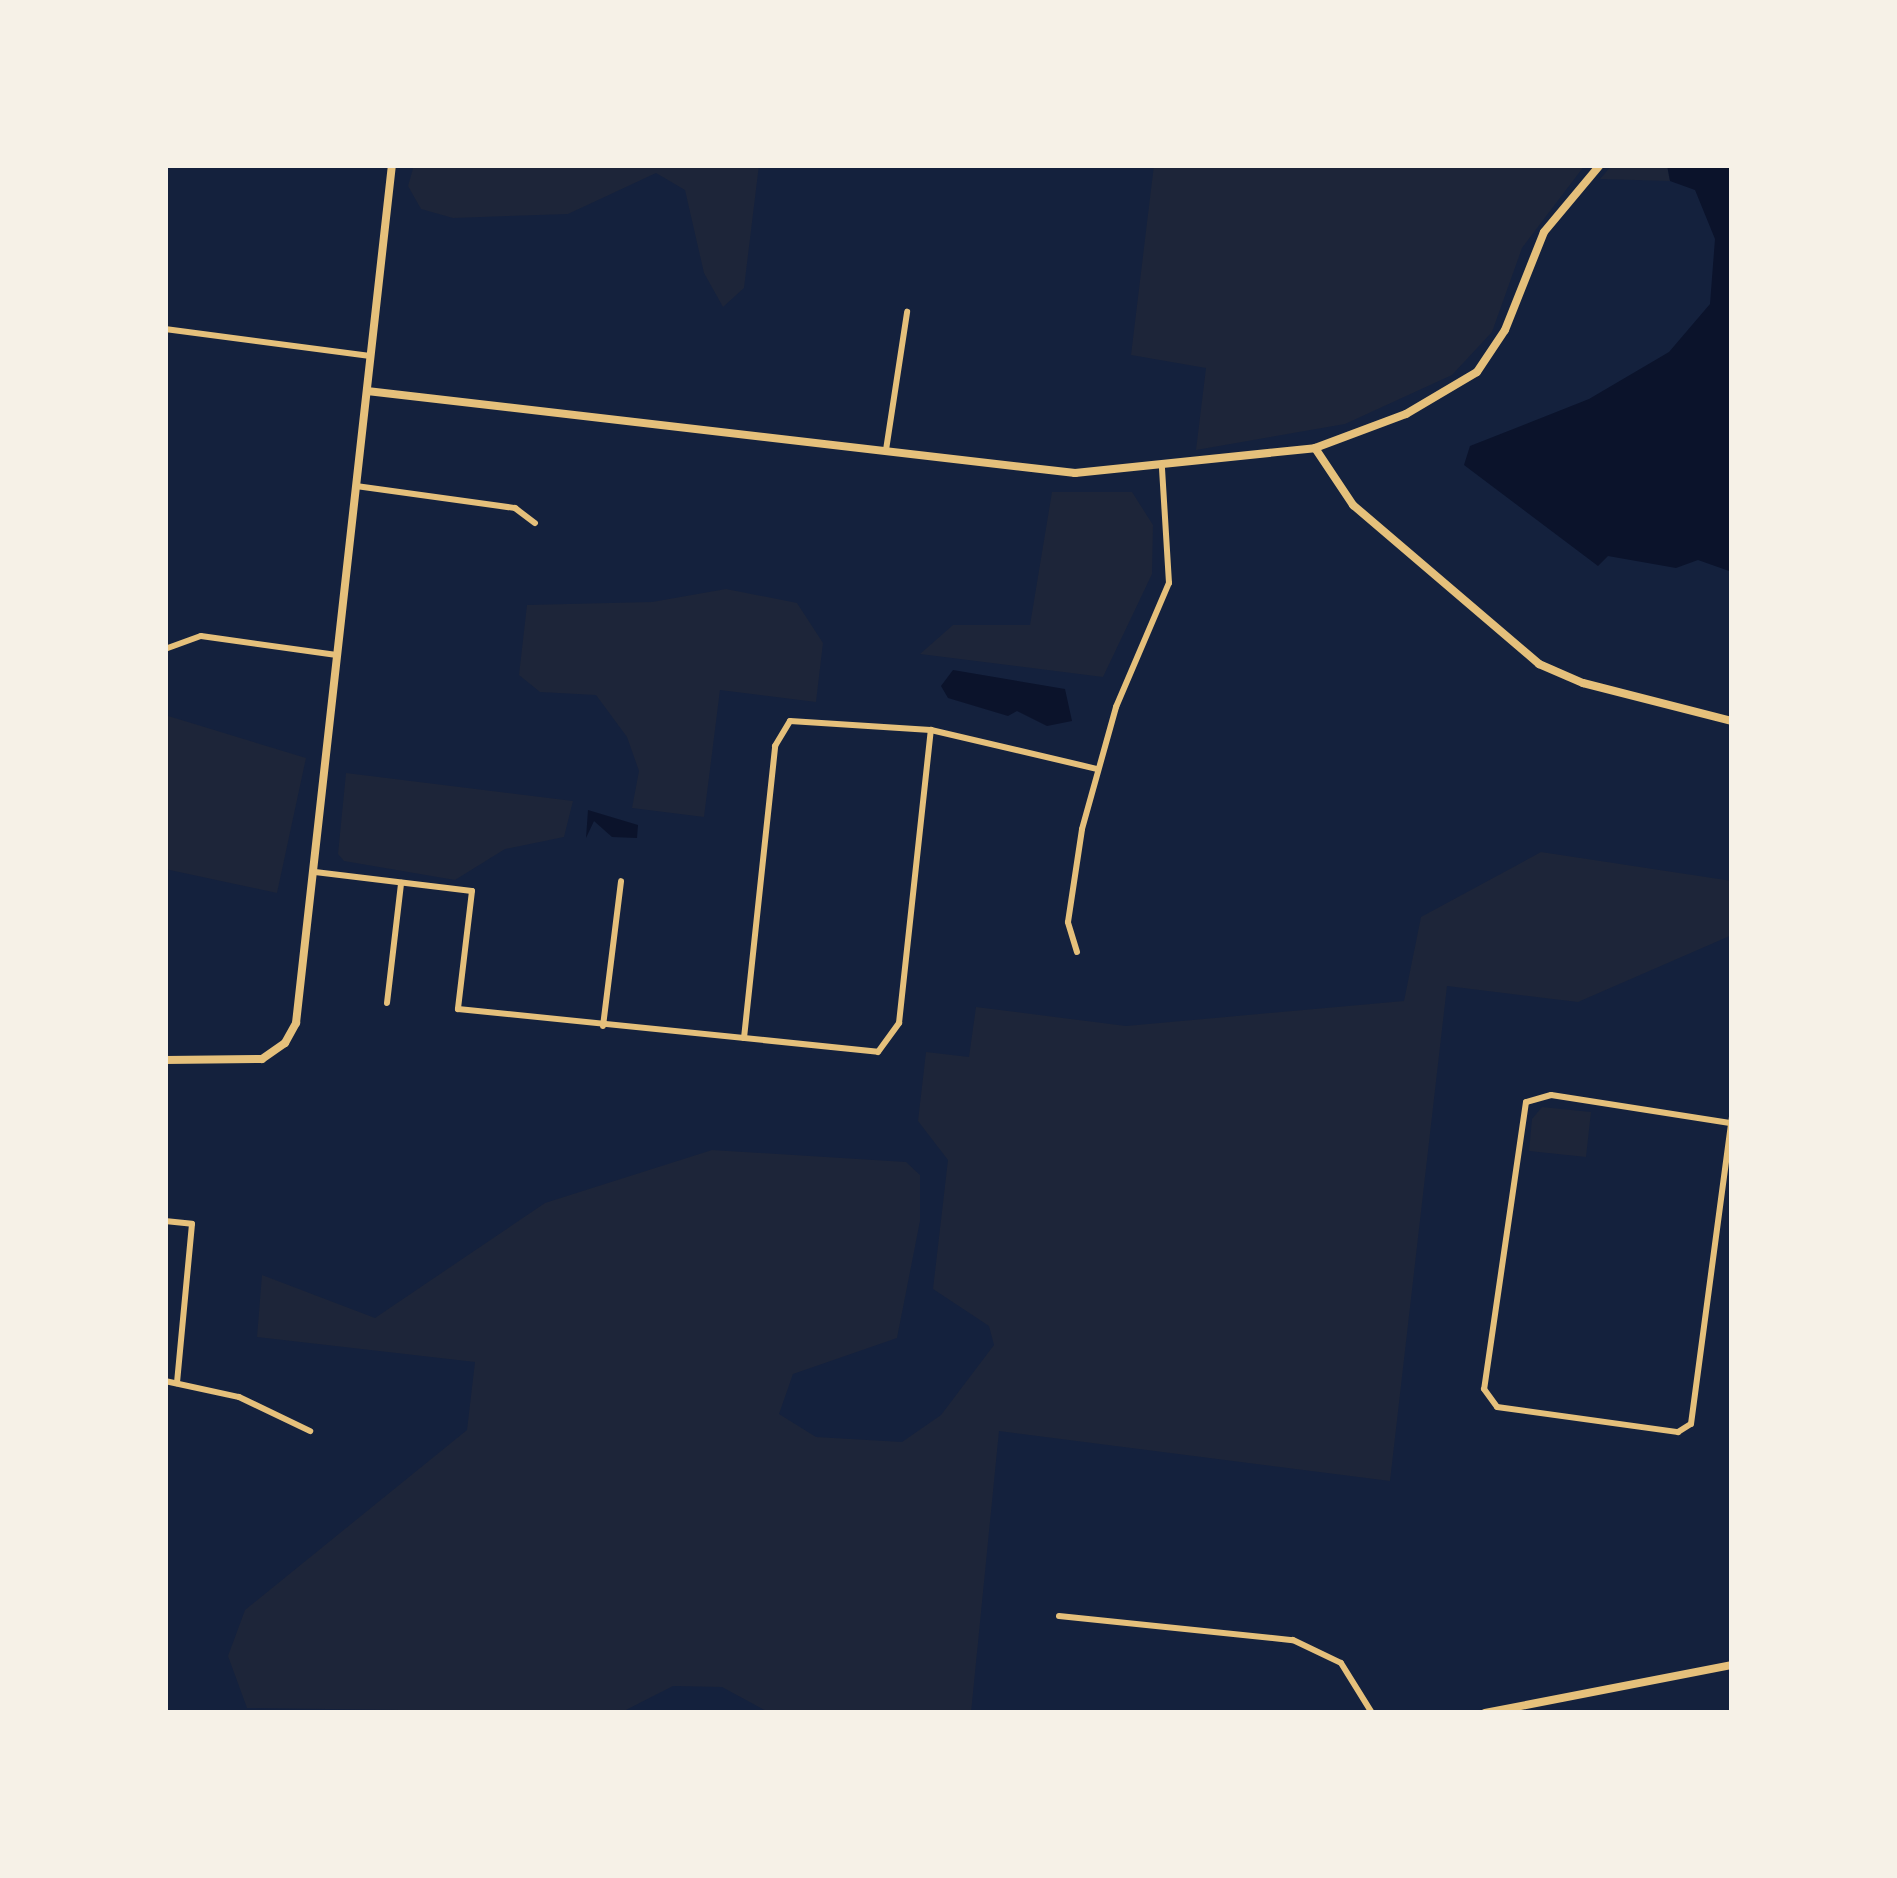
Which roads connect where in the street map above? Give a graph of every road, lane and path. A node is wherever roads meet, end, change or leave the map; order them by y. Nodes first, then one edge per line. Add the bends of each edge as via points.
1 (392, 165) edge
2 (1600, 165) edge
3 (907, 313) dead end
4 (165, 329) edge
5 (370, 356) junction
6 (367, 391) junction
7 (1315, 448) junction
8 (886, 450) junction
9 (1162, 468) junction
10 (356, 486) junction
11 (536, 524) dead end
12 (165, 649) edge
13 (337, 655) junction
14 (1732, 721) edge
15 (931, 730) junction
16 (1097, 770) junction
17 (315, 872) junction
18 (621, 881) dead end
19 (401, 883) junction
20 (1077, 952) dead end
21 (387, 1003) dead end
22 (603, 1027) junction
23 (744, 1038) junction
24 (165, 1060) edge
25 (1731, 1119) edge
26 (165, 1221) edge
27 (165, 1382) edge
28 (177, 1383) junction
29 (310, 1431) dead end
30 (1059, 1616) dead end
31 (1732, 1665) edge
32 (1372, 1713) edge
33 (1485, 1713) edge

1 - 5 street
2 - 7 street via 1544,232 1505,330 1477,372 1406,414
3 - 8 street
4 - 5 street
5 - 6 street
6 - 8 street
6 - 10 street
7 - 9 street
7 - 14 street via 1353,505 1539,664
8 - 9 street via 1042,471
9 - 16 street via 1169,583
10 - 11 street via 514,508
10 - 13 street
12 - 13 street via 201,636
13 - 17 street
15 - 16 street
15 - 23 street via 805,717 783,728
15 - 23 street via 891,1044 869,1053
16 - 20 street via 1070,902
17 - 19 street
17 - 24 street via 296,1023 285,1043 249,1061
18 - 22 street
19 - 21 street
19 - 22 street via 472,891 458,1010
22 - 23 street
25 - 25 street via 1691,1424 1678,1432 1514,1413 1491,1402 1484,1389 1526,1102 1551,1095
26 - 28 street via 192,1224
27 - 28 street
28 - 29 street via 238,1396
30 - 32 street via 1293,1640 1341,1663
31 - 33 street

